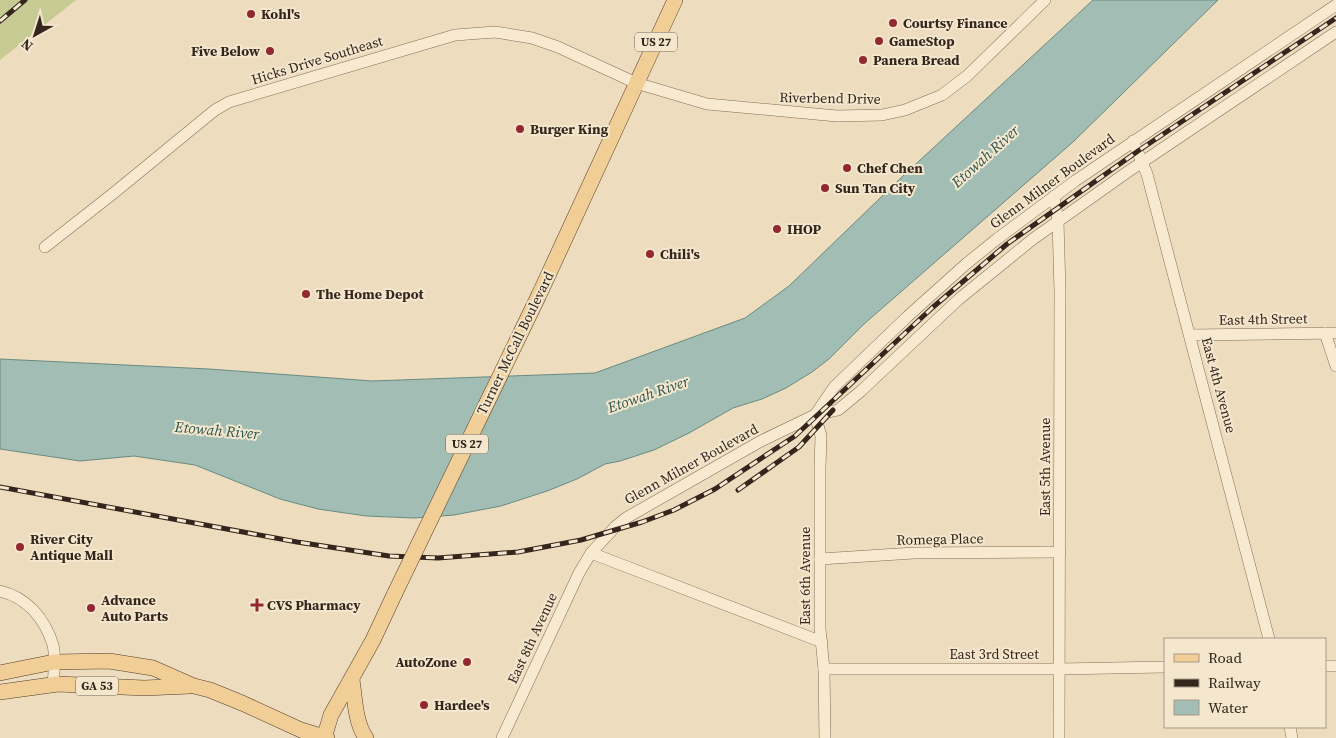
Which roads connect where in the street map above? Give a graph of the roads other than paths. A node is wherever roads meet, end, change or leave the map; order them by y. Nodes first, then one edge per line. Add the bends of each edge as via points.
1 (676, 0) edge
2 (1045, 0) edge
3 (1336, 5) edge
4 (1336, 32) edge
5 (636, 83) junction
6 (1133, 141) junction
7 (1142, 162) junction
8 (1054, 196) junction
9 (1058, 221) junction
10 (45, 247) dead end
11 (1330, 333) edge
12 (1190, 335) junction
13 (1336, 366) edge
14 (815, 414) junction
15 (591, 552) junction
16 (1060, 552) junction
17 (820, 559) junction
18 (0, 591) edge
19 (1269, 638) edge
20 (822, 642) junction
21 (54, 662) junction
22 (1164, 667) edge
23 (824, 669) junction
24 (1060, 669) junction
25 (0, 673) edge
26 (352, 680) junction
27 (52, 685) junction
28 (194, 686) junction
29 (0, 692) edge
30 (325, 738) edge
31 (366, 738) edge
32 (502, 738) edge
33 (825, 738) edge
34 (1059, 738) edge

1 - 5 main road, Turner McCall Boulevard / US 27
2 - 5 street, Riverbend Drive via 967,76 942,95 905,110 882,115 837,116 728,107
3 - 6 street, Glenn Milner Boulevard
4 - 7 street, Glenn Milner Boulevard
5 - 10 street, Hicks Drive Southeast via 532,38 496,32 455,35 229,102
5 - 26 main road, Turner McCall Boulevard / US 27, bridge via 539,295
6 - 7 street, East 4th Avenue
6 - 8 street, Glenn Milner Boulevard
7 - 9 street, Glenn Milner Boulevard
7 - 12 street, East 4th Avenue
8 - 9 street, East 5th Avenue
8 - 14 street, Glenn Milner Boulevard via 966,264 908,316 834,387
9 - 14 street, Glenn Milner Boulevard via 959,298 838,410
9 - 16 street, East 5th Avenue
11 - 12 street, East 4th Street
11 - 13 street
12 - 19 street, East 4th Avenue
14 - 15 street, Glenn Milner Boulevard via 626,518
14 - 17 street, East 6th Avenue via 821,436
15 - 20 street
15 - 32 street, East 8th Avenue
16 - 17 street, Romega Place via 914,553
16 - 24 street, East 5th Avenue
17 - 20 street, East 6th Avenue
18 - 21 street via 16,596 33,609 53,646
20 - 23 street, East 6th Avenue
21 - 25 main road, GA 53
21 - 27 street
21 - 28 main road, GA 53 via 109,661 152,668
22 - 24 street, East 3rd Street
23 - 24 street, East 3rd Street
23 - 33 street, East 6th Avenue
24 - 34 street, East 5th Avenue
26 - 30 main road, Turner McCall Boulevard / US 27 via 331,715
26 - 31 main road via 358,722
27 - 28 main road, GA 53
27 - 29 main road, GA 53
28 - 30 main road, GA 53

